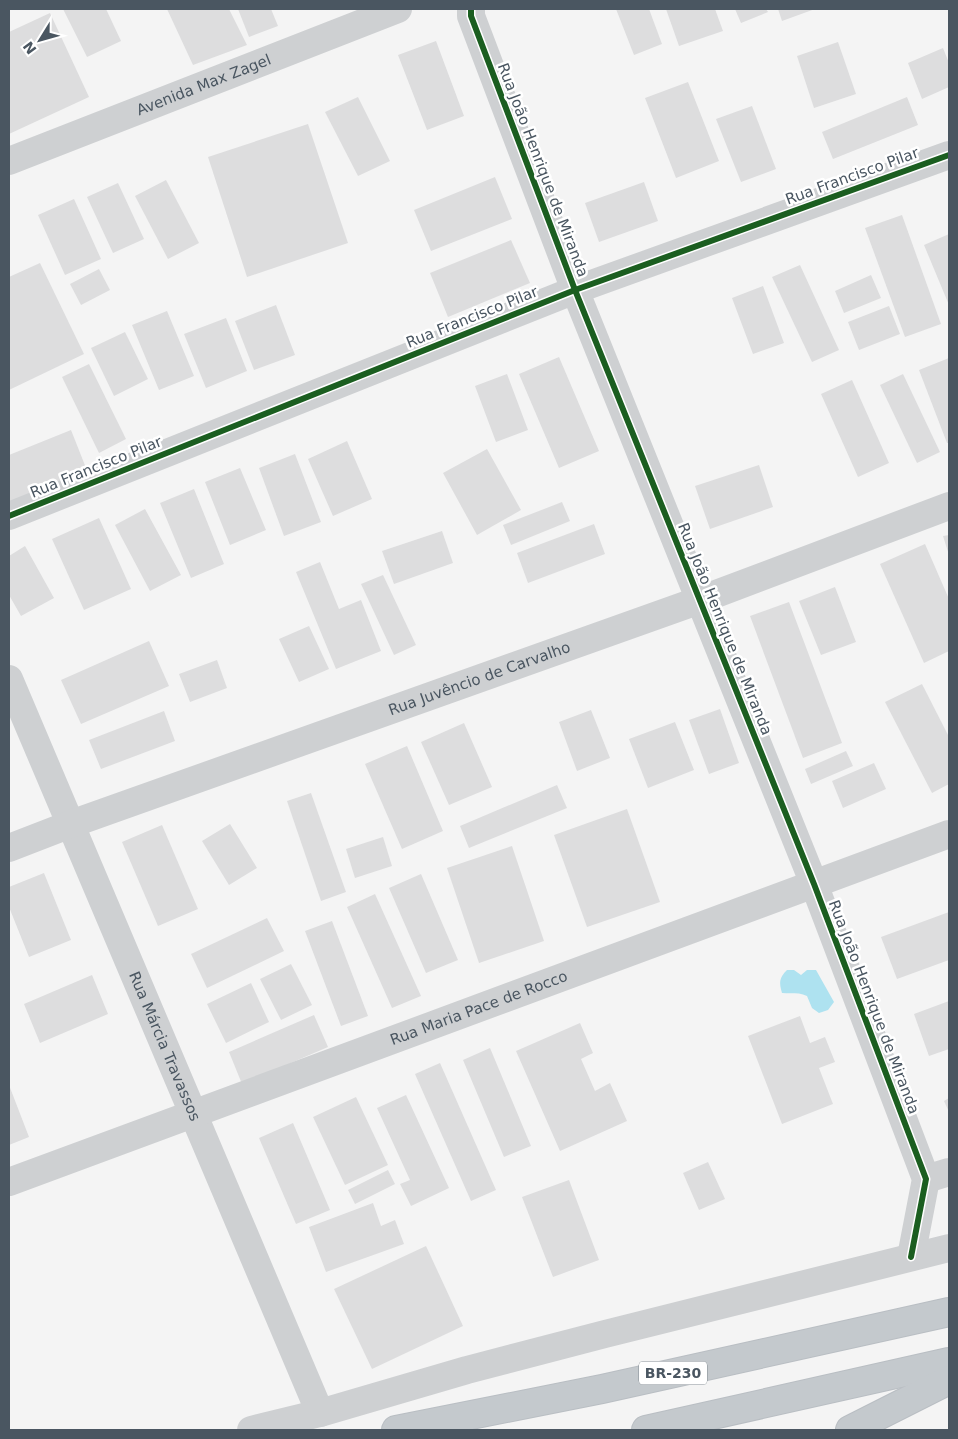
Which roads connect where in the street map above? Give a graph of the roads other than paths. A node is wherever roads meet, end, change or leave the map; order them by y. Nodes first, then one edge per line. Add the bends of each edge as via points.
1 (398, 9) edge
2 (469, 11) edge
3 (949, 155) edge
4 (9, 161) edge
5 (575, 290) junction
6 (949, 506) edge
7 (9, 516) edge
8 (700, 600) junction
9 (9, 679) edge
10 (71, 824) junction
11 (949, 834) edge
12 (9, 848) edge
13 (814, 884) junction
14 (194, 1113) junction
15 (938, 1175) edge
16 (9, 1182) edge
17 (949, 1248) edge
18 (912, 1257) junction
19 (949, 1312) edge
20 (949, 1362) edge
21 (949, 1380) edge
22 (320, 1413) junction
23 (251, 1430) edge
24 (396, 1430) edge
25 (646, 1430) edge
26 (850, 1430) edge

1 - 4 street, Avenida Max Zagel
2 - 5 street, Rua João Henrique de Miranda
3 - 5 street, Rua Francisco Pilar
5 - 7 street, Rua Francisco Pilar
5 - 8 street, Rua João Henrique de Miranda
6 - 8 street, Rua Juvêncio de Carvalho
8 - 10 street, Rua Juvêncio de Carvalho
8 - 13 street, Rua João Henrique de Miranda
9 - 10 street, Rua Márcia Travassos
10 - 12 street, Rua Juvêncio de Carvalho
10 - 14 street, Rua Márcia Travassos
11 - 13 street, Rua Maria Pace de Rocco
13 - 14 street, Rua Maria Pace de Rocco
13 - 15 street, Rua João Henrique de Miranda
14 - 16 street, Rua Maria Pace de Rocco
14 - 22 street, Rua Márcia Travassos
15 - 18 street, Rua João Henrique de Miranda
17 - 18 street
18 - 22 street via 476,1368
19 - 24 highway, BR-230 via 602,1389
20 - 25 highway
21 - 26 highway
22 - 23 street

